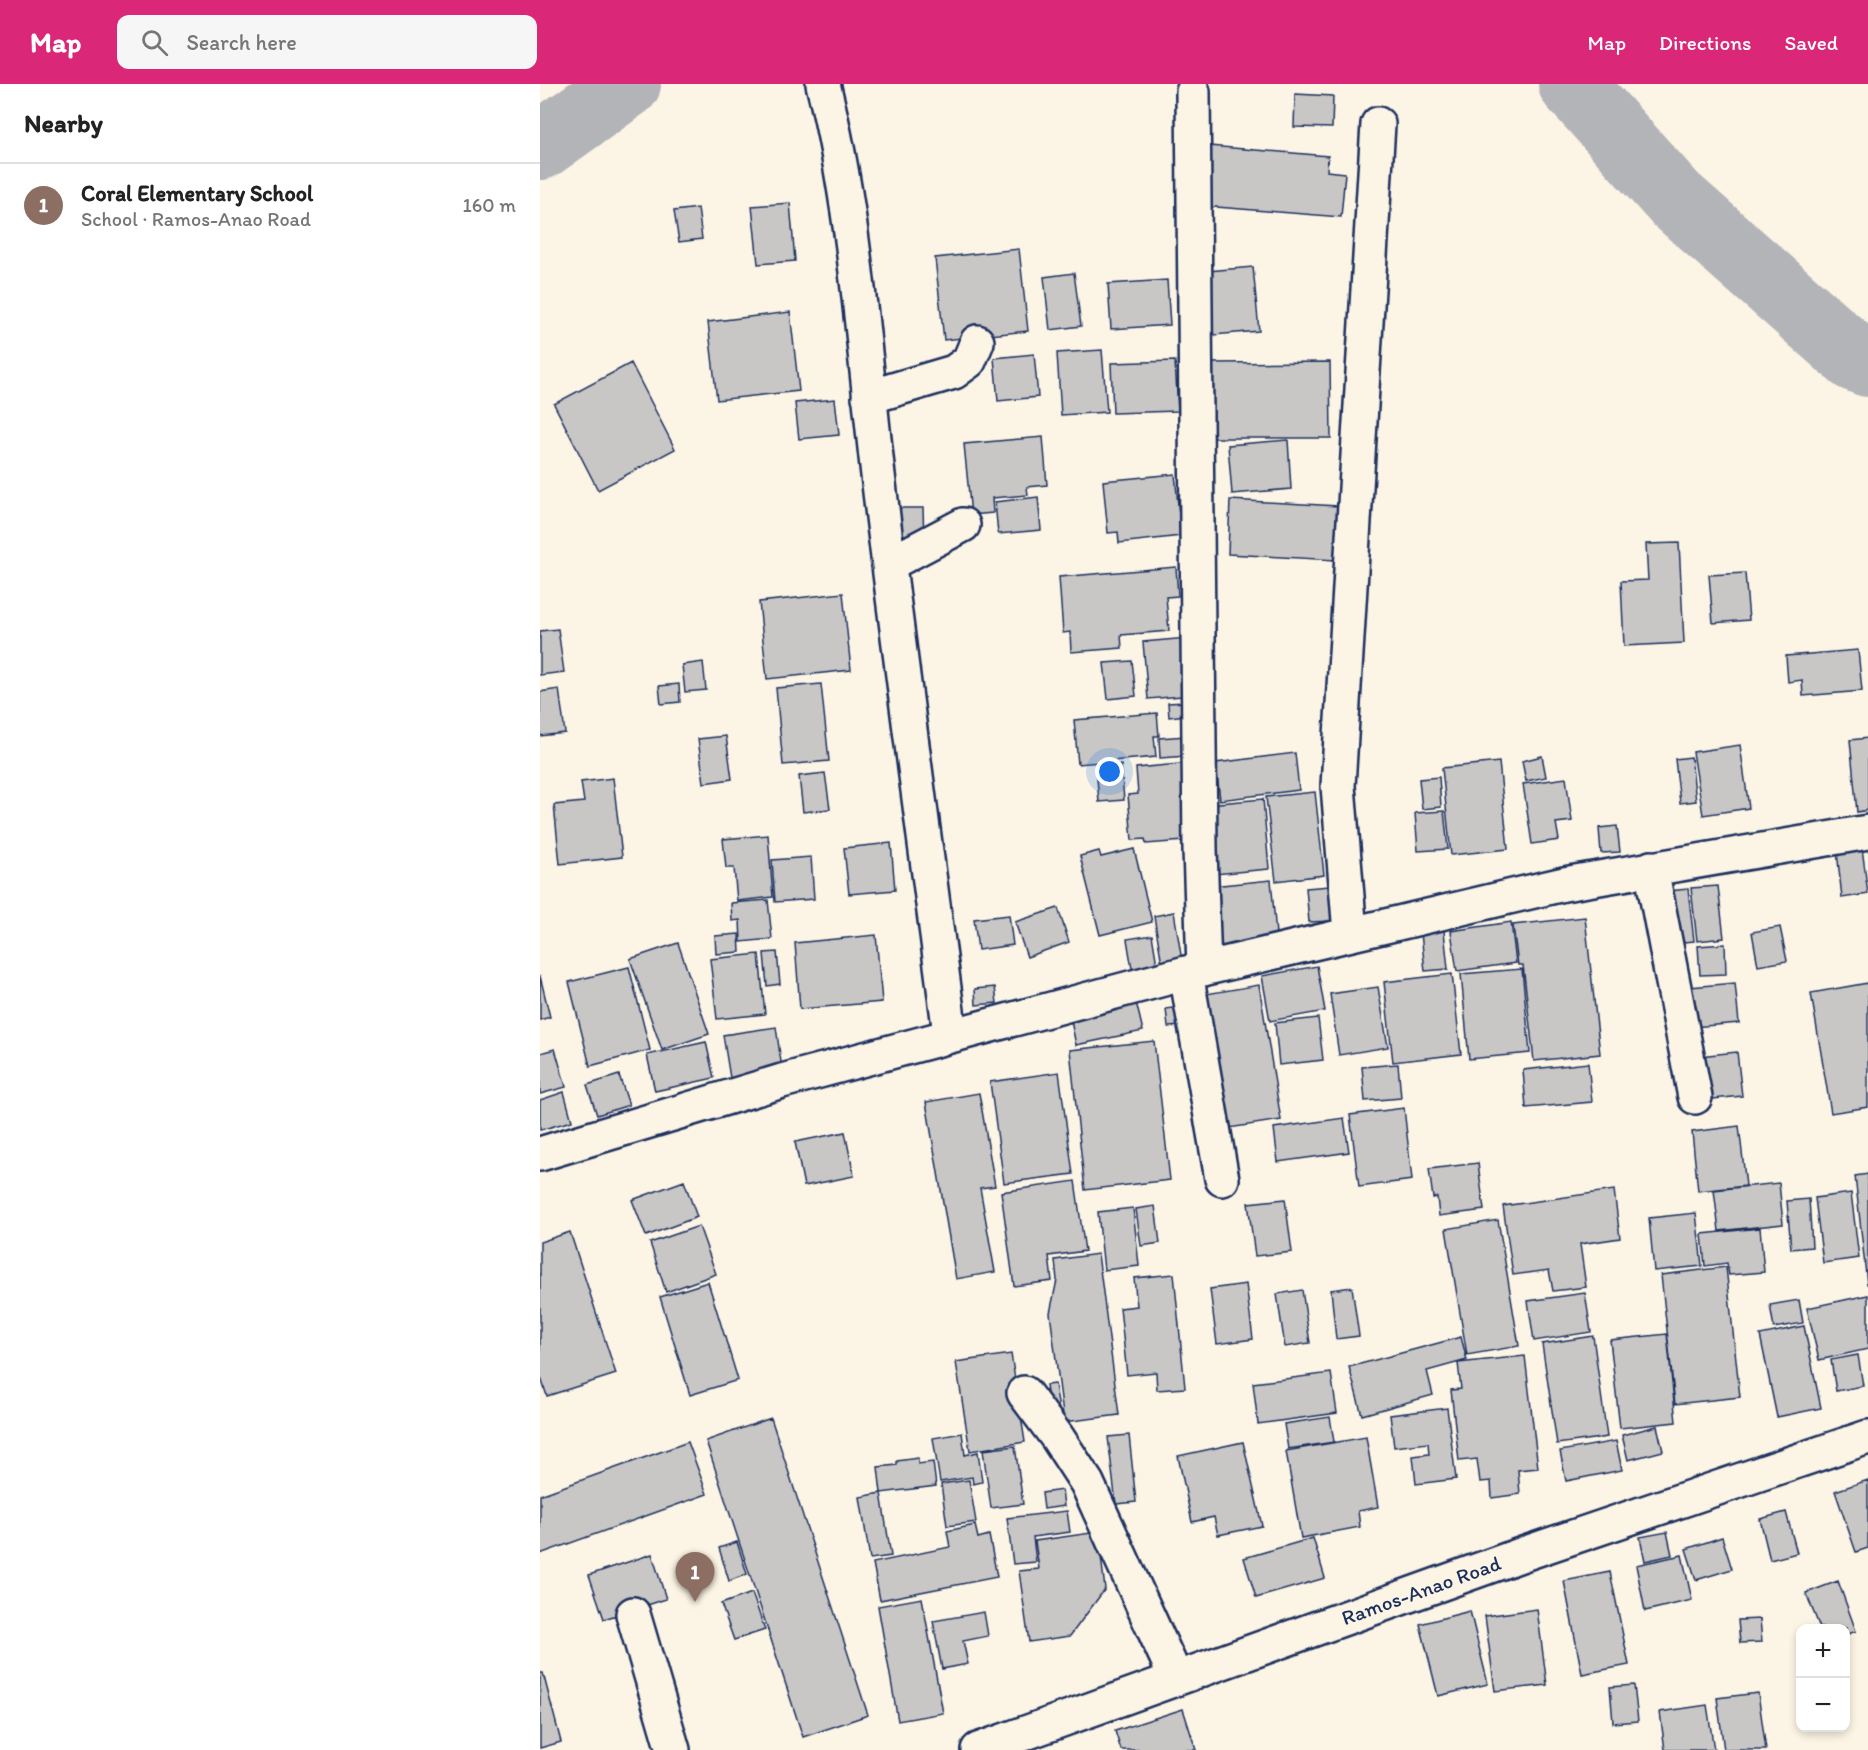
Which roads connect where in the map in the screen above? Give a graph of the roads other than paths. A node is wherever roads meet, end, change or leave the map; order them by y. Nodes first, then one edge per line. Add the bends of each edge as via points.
1 (823, 84) edge
2 (1193, 92) dead end
3 (1378, 124) dead end
4 (977, 342) dead end
5 (869, 397) junction
6 (963, 525) dead end
7 (889, 564) junction
8 (1868, 832) edge
9 (1651, 868) junction
10 (1350, 933) junction
11 (1195, 970) junction
12 (950, 1034) junction
13 (1695, 1097) dead end
14 (540, 1154) edge
15 (1222, 1179) dead end
16 (1024, 1393) dead end
17 (1868, 1437) edge
18 (633, 1614) dead end
19 (1176, 1678) junction
20 (673, 1750) edge
21 (978, 1750) edge

1 - 5 street via 840,168
2 - 11 street via 1200,849
3 - 10 street via 1338,786
4 - 5 street via 969,361 954,372
5 - 7 street
6 - 7 street
7 - 12 street
8 - 9 street
9 - 10 street
9 - 13 street
10 - 11 street
11 - 12 street
11 - 15 street
12 - 14 street via 782,1080
16 - 19 street via 1087,1483
17 - 19 street, Ramos-Anao Road
18 - 20 street
19 - 21 street, Ramos-Anao Road

